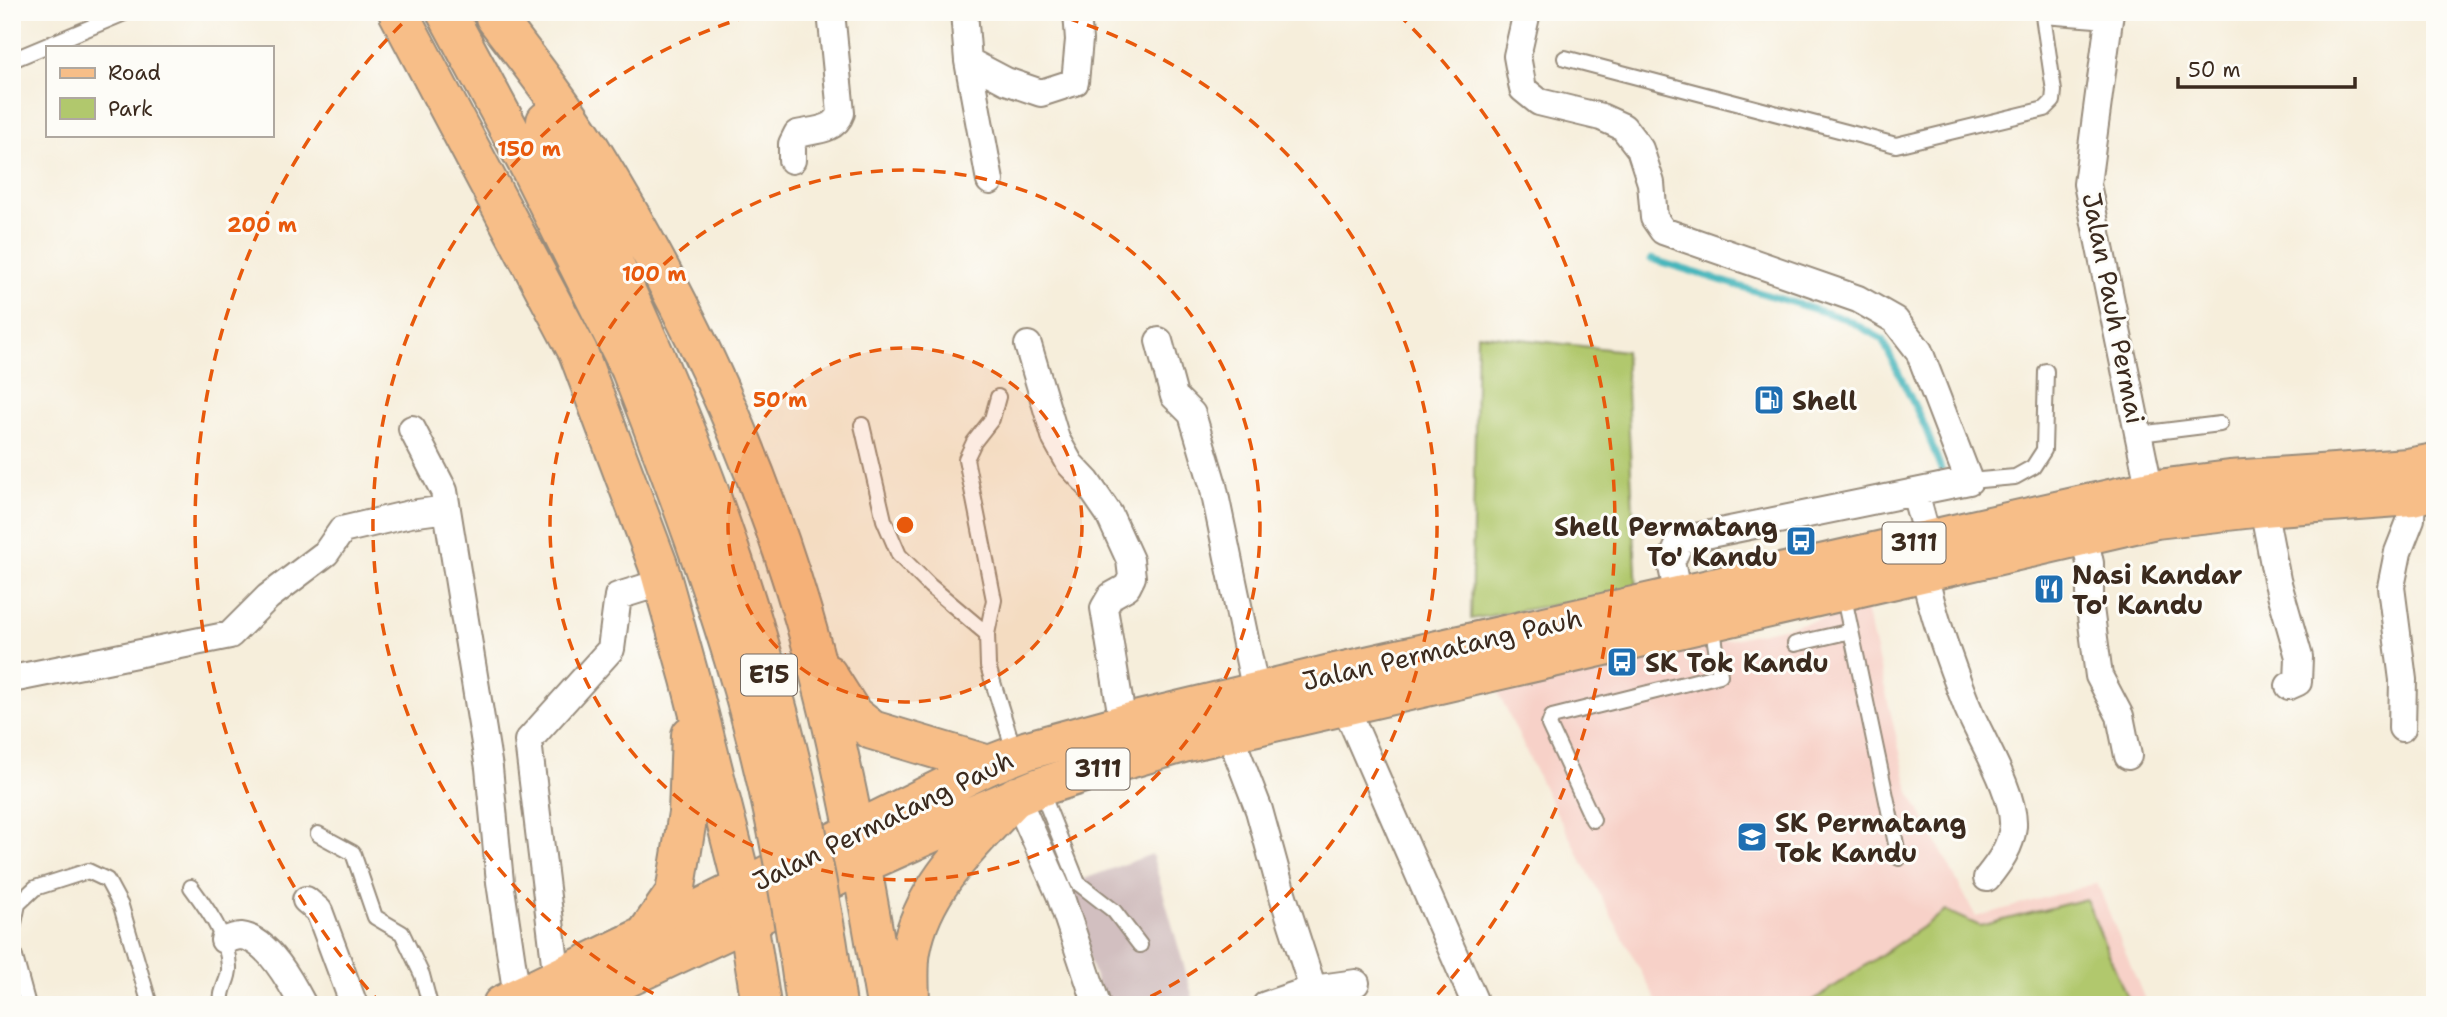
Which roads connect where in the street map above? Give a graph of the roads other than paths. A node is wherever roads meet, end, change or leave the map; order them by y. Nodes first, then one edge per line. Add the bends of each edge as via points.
1 (127, 12) edge
2 (398, 12) edge
3 (446, 12) edge
4 (831, 12) edge
5 (964, 12) edge
6 (1077, 12) edge
7 (1527, 12) edge
8 (494, 14) edge
9 (2043, 14) edge
10 (2109, 17) edge
11 (12, 57) edge
12 (1565, 58) dead end
13 (968, 61) junction
14 (792, 160) dead end
15 (990, 181) dead end
16 (1159, 341) dead end
17 (1028, 345) dead end
18 (643, 363) junction
19 (2046, 371) dead end
20 (998, 397) dead end
21 (2220, 424) dead end
22 (862, 425) dead end
23 (412, 429) dead end
24 (2139, 434) junction
25 (2435, 463) edge
26 (1969, 481) junction
27 (1915, 493) junction
28 (2423, 493) edge
29 (2153, 505) junction
30 (2263, 507) junction
31 (447, 509) junction
32 (2084, 536) junction
33 (1926, 556) junction
34 (663, 582) junction
35 (1842, 592) junction
36 (1692, 615) junction
37 (1851, 631) junction
38 (987, 634) junction
39 (1795, 644) dead end
40 (813, 651) junction
41 (12, 679) edge
42 (690, 679) junction
43 (2289, 686) dead end
44 (1338, 690) junction
45 (1256, 692) junction
46 (1123, 724) junction
47 (2402, 728) dead end
48 (1229, 732) junction
49 (2128, 756) dead end
50 (1002, 760) junction
51 (1028, 792) junction
52 (1593, 820) dead end
53 (318, 834) dead end
54 (858, 847) junction
55 (1899, 858) dead end
56 (1987, 878) dead end
57 (191, 887) dead end
58 (306, 900) dead end
59 (746, 904) junction
60 (12, 933) edge
61 (645, 936) junction
62 (224, 940) junction
63 (1140, 945) dead end
64 (12, 946) edge
65 (1356, 983) dead end
66 (563, 992) edge
67 (1320, 997) edge
68 (509, 1001) edge
69 (28, 1005) edge
70 (150, 1005) edge
71 (222, 1005) edge
72 (303, 1005) edge
73 (354, 1005) edge
74 (430, 1005) edge
75 (761, 1005) edge
76 (806, 1005) edge
77 (838, 1005) edge
78 (887, 1005) edge
79 (910, 1005) edge
80 (1097, 1005) edge
81 (1266, 1005) edge
82 (1476, 1005) edge

1 - 11 lane
2 - 34 main road via 578,352
3 - 18 main road, E15
4 - 14 street via 841,113 832,126 797,134
5 - 13 street
6 - 13 street via 1075,82 1041,93
7 - 26 street via 1517,56 1523,89 1539,102 1623,127 1640,149 1651,183 1654,218 1663,231 1858,299 1895,320 1919,351
8 - 18 main road, E15 via 576,179
8 - 40 main road via 590,149 698,346 750,463
9 - 10 lane
9 - 12 lane via 2054,91 2053,101 2045,109 1896,145
10 - 24 street, Jalan Pauh Permai via 2087,184
13 - 15 street
16 - 45 street via 1174,396 1192,414 1213,485
17 - 46 street via 1056,439 1109,514 1130,560 1132,577 1127,587 1111,596 1104,608
18 - 76 main road, E15, bridge via 670,471 736,665 781,849
18 - 77 main road, E15, bridge via 683,420 763,651 808,840
19 - 26 lane via 2044,450 2033,467 2015,477
20 - 38 lane via 992,419 966,459 994,600
21 - 24 lane
22 - 38 lane via 884,520 899,555
23 - 31 street via 444,491
24 - 29 street, Jalan Pauh Permai
25 - 29 main road, Jalan Permatang Pauh / 3111 via 2230,480
26 - 27 street
27 - 33 street
27 - 36 street via 1681,540 1671,562
28 - 30 main road, Jalan Permatang Pauh / 3111
28 - 47 street via 2398,552 2391,587 2403,680
29 - 30 main road, Jalan Permatang Pauh / 3111
29 - 32 main road, Jalan Permatang Pauh / 3111
29 - 33 main road, Jalan Permatang Pauh / 3111
30 - 43 street via 2299,657 2298,682
31 - 41 street via 342,530 326,553 268,597 230,635
31 - 68 street via 489,768
32 - 33 main road, Jalan Permatang Pauh / 3111
32 - 49 street via 2099,676 2120,716
33 - 35 main road, Jalan Permatang Pauh / 3111
33 - 36 main road, Jalan Permatang Pauh / 3111
33 - 56 street via 1931,606 1967,705 2010,800 2013,826 2003,859
34 - 42 main road
34 - 66 street via 618,596 611,649 528,741
35 - 36 main road, Jalan Permatang Pauh / 3111
35 - 37 lane
36 - 44 main road, Jalan Permatang Pauh / 3111
36 - 52 lane via 1720,675 1552,717 1549,725
37 - 39 lane
37 - 55 lane
38 - 50 lane
40 - 50 main road via 853,715 873,730
40 - 54 main road
42 - 59 main road
42 - 61 main road via 692,762 675,893
44 - 45 main road, Jalan Permatang Pauh / 3111
44 - 48 main road, Jalan Permatang Pauh / 3111
44 - 82 street
45 - 46 main road, Jalan Permatang Pauh / 3111
46 - 50 main road, Jalan Permatang Pauh / 3111
48 - 51 main road, Jalan Permatang Pauh / 3111
48 - 67 street
50 - 54 main road, Jalan Permatang Pauh / 3111
51 - 54 main road, Jalan Permatang Pauh / 3111
51 - 63 lane via 1078,883 1114,911
51 - 79 main road via 968,847 930,897 911,950
51 - 80 street
53 - 74 lane via 353,853 374,917 402,933
54 - 59 main road, Jalan Permatang Pauh / 3111
54 - 78 main road
57 - 62 lane
58 - 73 street via 319,911
59 - 61 main road, Jalan Permatang Pauh / 3111
59 - 66 main road, Jalan Permatang Pauh / 3111
59 - 75 main road
60 - 70 lane via 18,904 35,888 88,871 107,880 121,906
61 - 66 main road, Jalan Permatang Pauh / 3111
62 - 71 lane via 230,970 220,995
62 - 72 street via 241,936 257,944 282,967
64 - 69 lane
65 - 67 street
66 - 68 main road, Jalan Permatang Pauh / 3111
67 - 81 street

